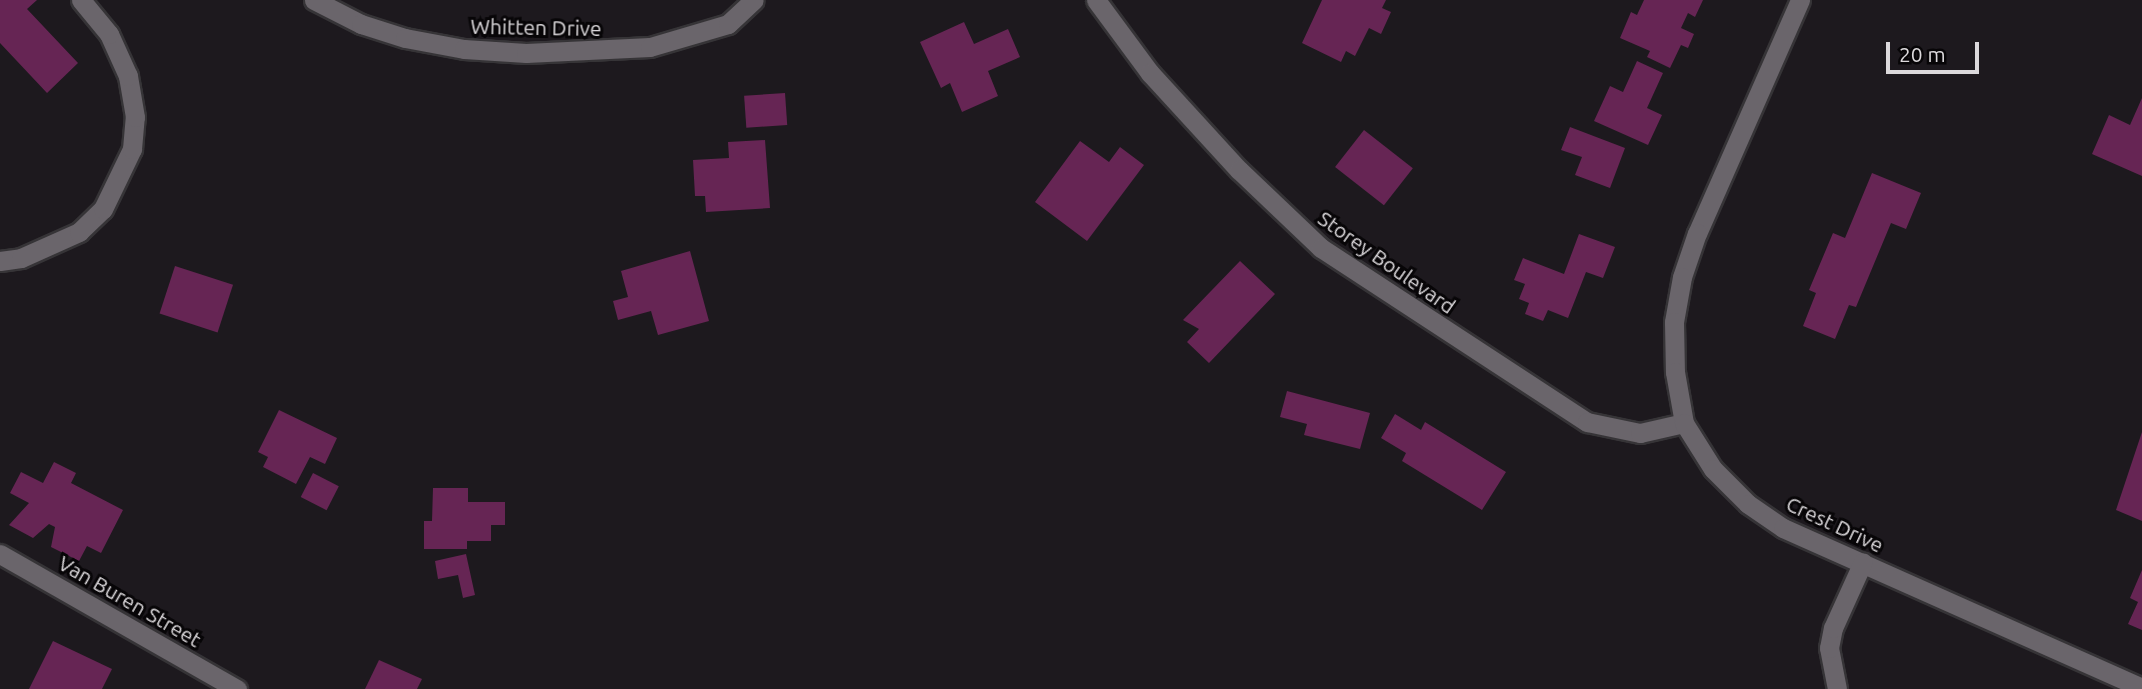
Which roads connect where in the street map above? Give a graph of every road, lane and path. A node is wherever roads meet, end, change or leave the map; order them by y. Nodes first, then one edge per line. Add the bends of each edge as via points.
1 (81, 0) edge
2 (314, 0) edge
3 (754, 0) edge
4 (1096, 0) edge
5 (1800, 0) edge
6 (0, 261) edge
7 (1684, 423) junction
8 (0, 554) edge
9 (1863, 562) junction
10 (2142, 688) edge
11 (237, 689) edge
12 (1837, 689) edge

1 - 6 street via 109,34 128,76 135,117 132,149 108,201 79,232 52,247
2 - 3 street, Whitten Drive via 361,24 405,38 464,49 526,53 650,47 727,24
4 - 7 street, Storey Boulevard via 1150,74 1239,170 1321,248 1587,422 1640,433
5 - 7 street, Crest Drive via 1682,277 1674,321 1675,372
7 - 9 street, Crest Drive via 1713,469 1748,504 1783,528
8 - 11 street, Van Buren Street
9 - 10 street, Crest Drive
9 - 12 street via 1833,628 1829,648

